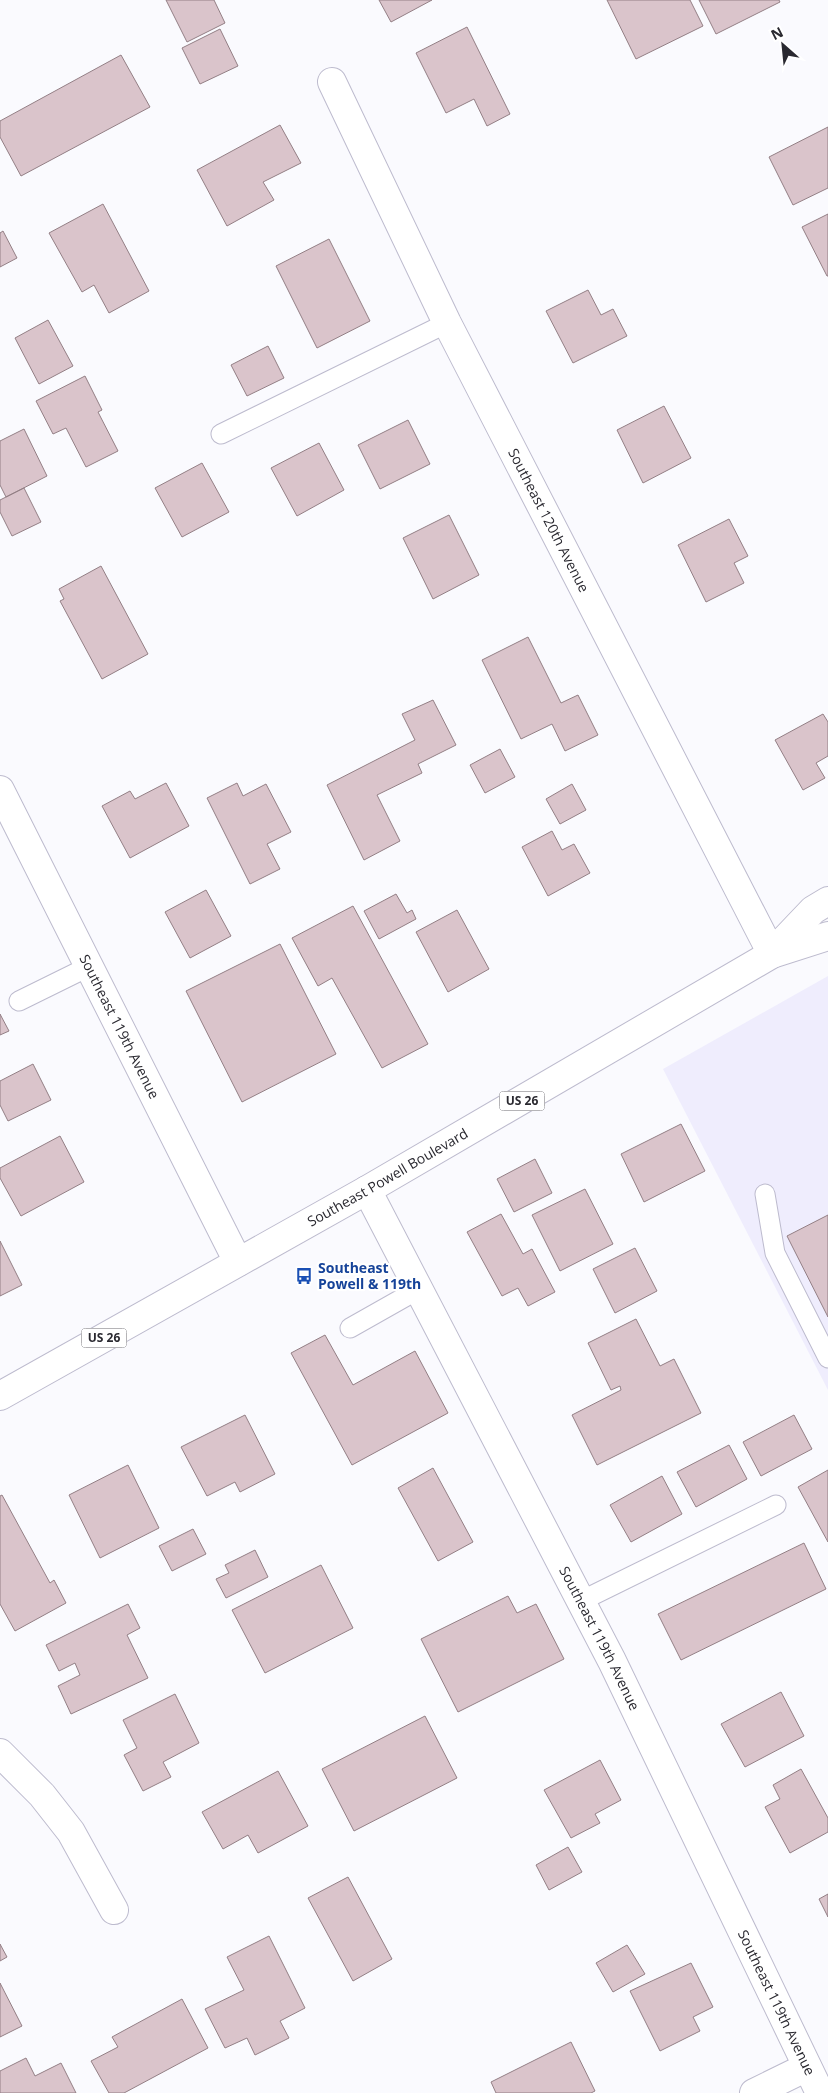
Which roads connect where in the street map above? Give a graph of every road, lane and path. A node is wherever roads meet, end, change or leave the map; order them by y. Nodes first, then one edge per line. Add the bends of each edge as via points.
1 (332, 82) dead end
2 (447, 323) junction
3 (221, 434) dead end
4 (0, 790) edge
5 (828, 901) edge
6 (828, 936) edge
7 (772, 954) junction
8 (90, 966) junction
9 (19, 1001) dead end
10 (367, 1190) junction
11 (765, 1194) dead end
12 (238, 1262) junction
13 (419, 1289) junction
14 (350, 1328) dead end
15 (828, 1358) edge
16 (0, 1396) edge
17 (776, 1505) dead end
18 (581, 1601) junction
19 (0, 1753) edge
20 (114, 1910) dead end
21 (807, 2067) junction
22 (754, 2093) edge
23 (820, 2093) edge

1 - 2 street, Southeast 120th Avenue
2 - 3 lane
2 - 7 street, Southeast 120th Avenue
4 - 8 street, Southeast 119th Avenue
5 - 7 street, Southeast Powell Boulevard / US 26 via 813,910
6 - 7 street, Southeast Powell Boulevard / US 26
7 - 10 street, Southeast Powell Boulevard / US 26
8 - 9 lane
8 - 12 street, Southeast 119th Avenue
10 - 12 street, Southeast Powell Boulevard / US 26
10 - 13 street, Southeast 119th Avenue
11 - 15 lane via 775,1253
12 - 16 street, Southeast Powell Boulevard / US 26
13 - 14 lane
13 - 18 street, Southeast 119th Avenue
17 - 18 lane
18 - 21 street, Southeast 119th Avenue
19 - 20 street via 42,1795 71,1832
21 - 22 street
21 - 23 street, Southeast 119th Avenue

